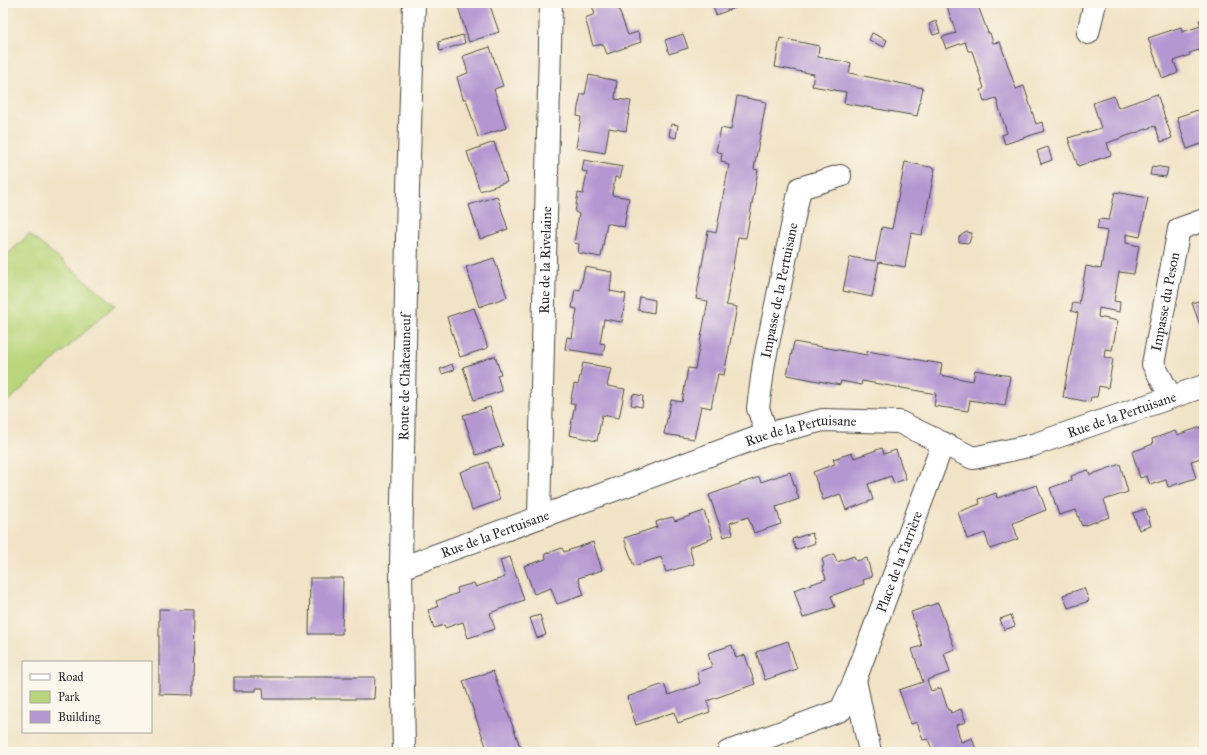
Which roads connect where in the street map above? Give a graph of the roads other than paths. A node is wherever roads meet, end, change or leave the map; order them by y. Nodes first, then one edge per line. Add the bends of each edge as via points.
1 (414, 3) edge
2 (551, 3) edge
3 (1095, 3) edge
4 (1088, 33) dead end
5 (840, 176) dead end
6 (1204, 220) edge
7 (1204, 386) edge
8 (1171, 397) junction
9 (768, 434) junction
10 (942, 443) junction
11 (539, 517) junction
12 (402, 568) junction
13 (855, 680) junction
14 (404, 752) edge
15 (728, 752) edge
16 (870, 752) edge

1 - 12 street, Route de Châteauneuf
2 - 11 street, Rue de la Rivelaine
3 - 4 street
5 - 9 street, Impasse de la Pertuisane via 800,188 764,363 758,408
6 - 8 street, Impasse du Peson via 1179,229 1153,364
7 - 8 street, Rue de la Pertuisane
8 - 10 street, Rue de la Pertuisane via 1033,445 973,458
9 - 10 street, Rue de la Pertuisane via 823,420 899,422
9 - 11 street, Rue de la Pertuisane
10 - 13 street, Place de la Tarrière
11 - 12 street, Rue de la Pertuisane
12 - 14 street, Route de Châteauneuf
13 - 15 street, Place de la Tarrière via 841,710
13 - 16 street

